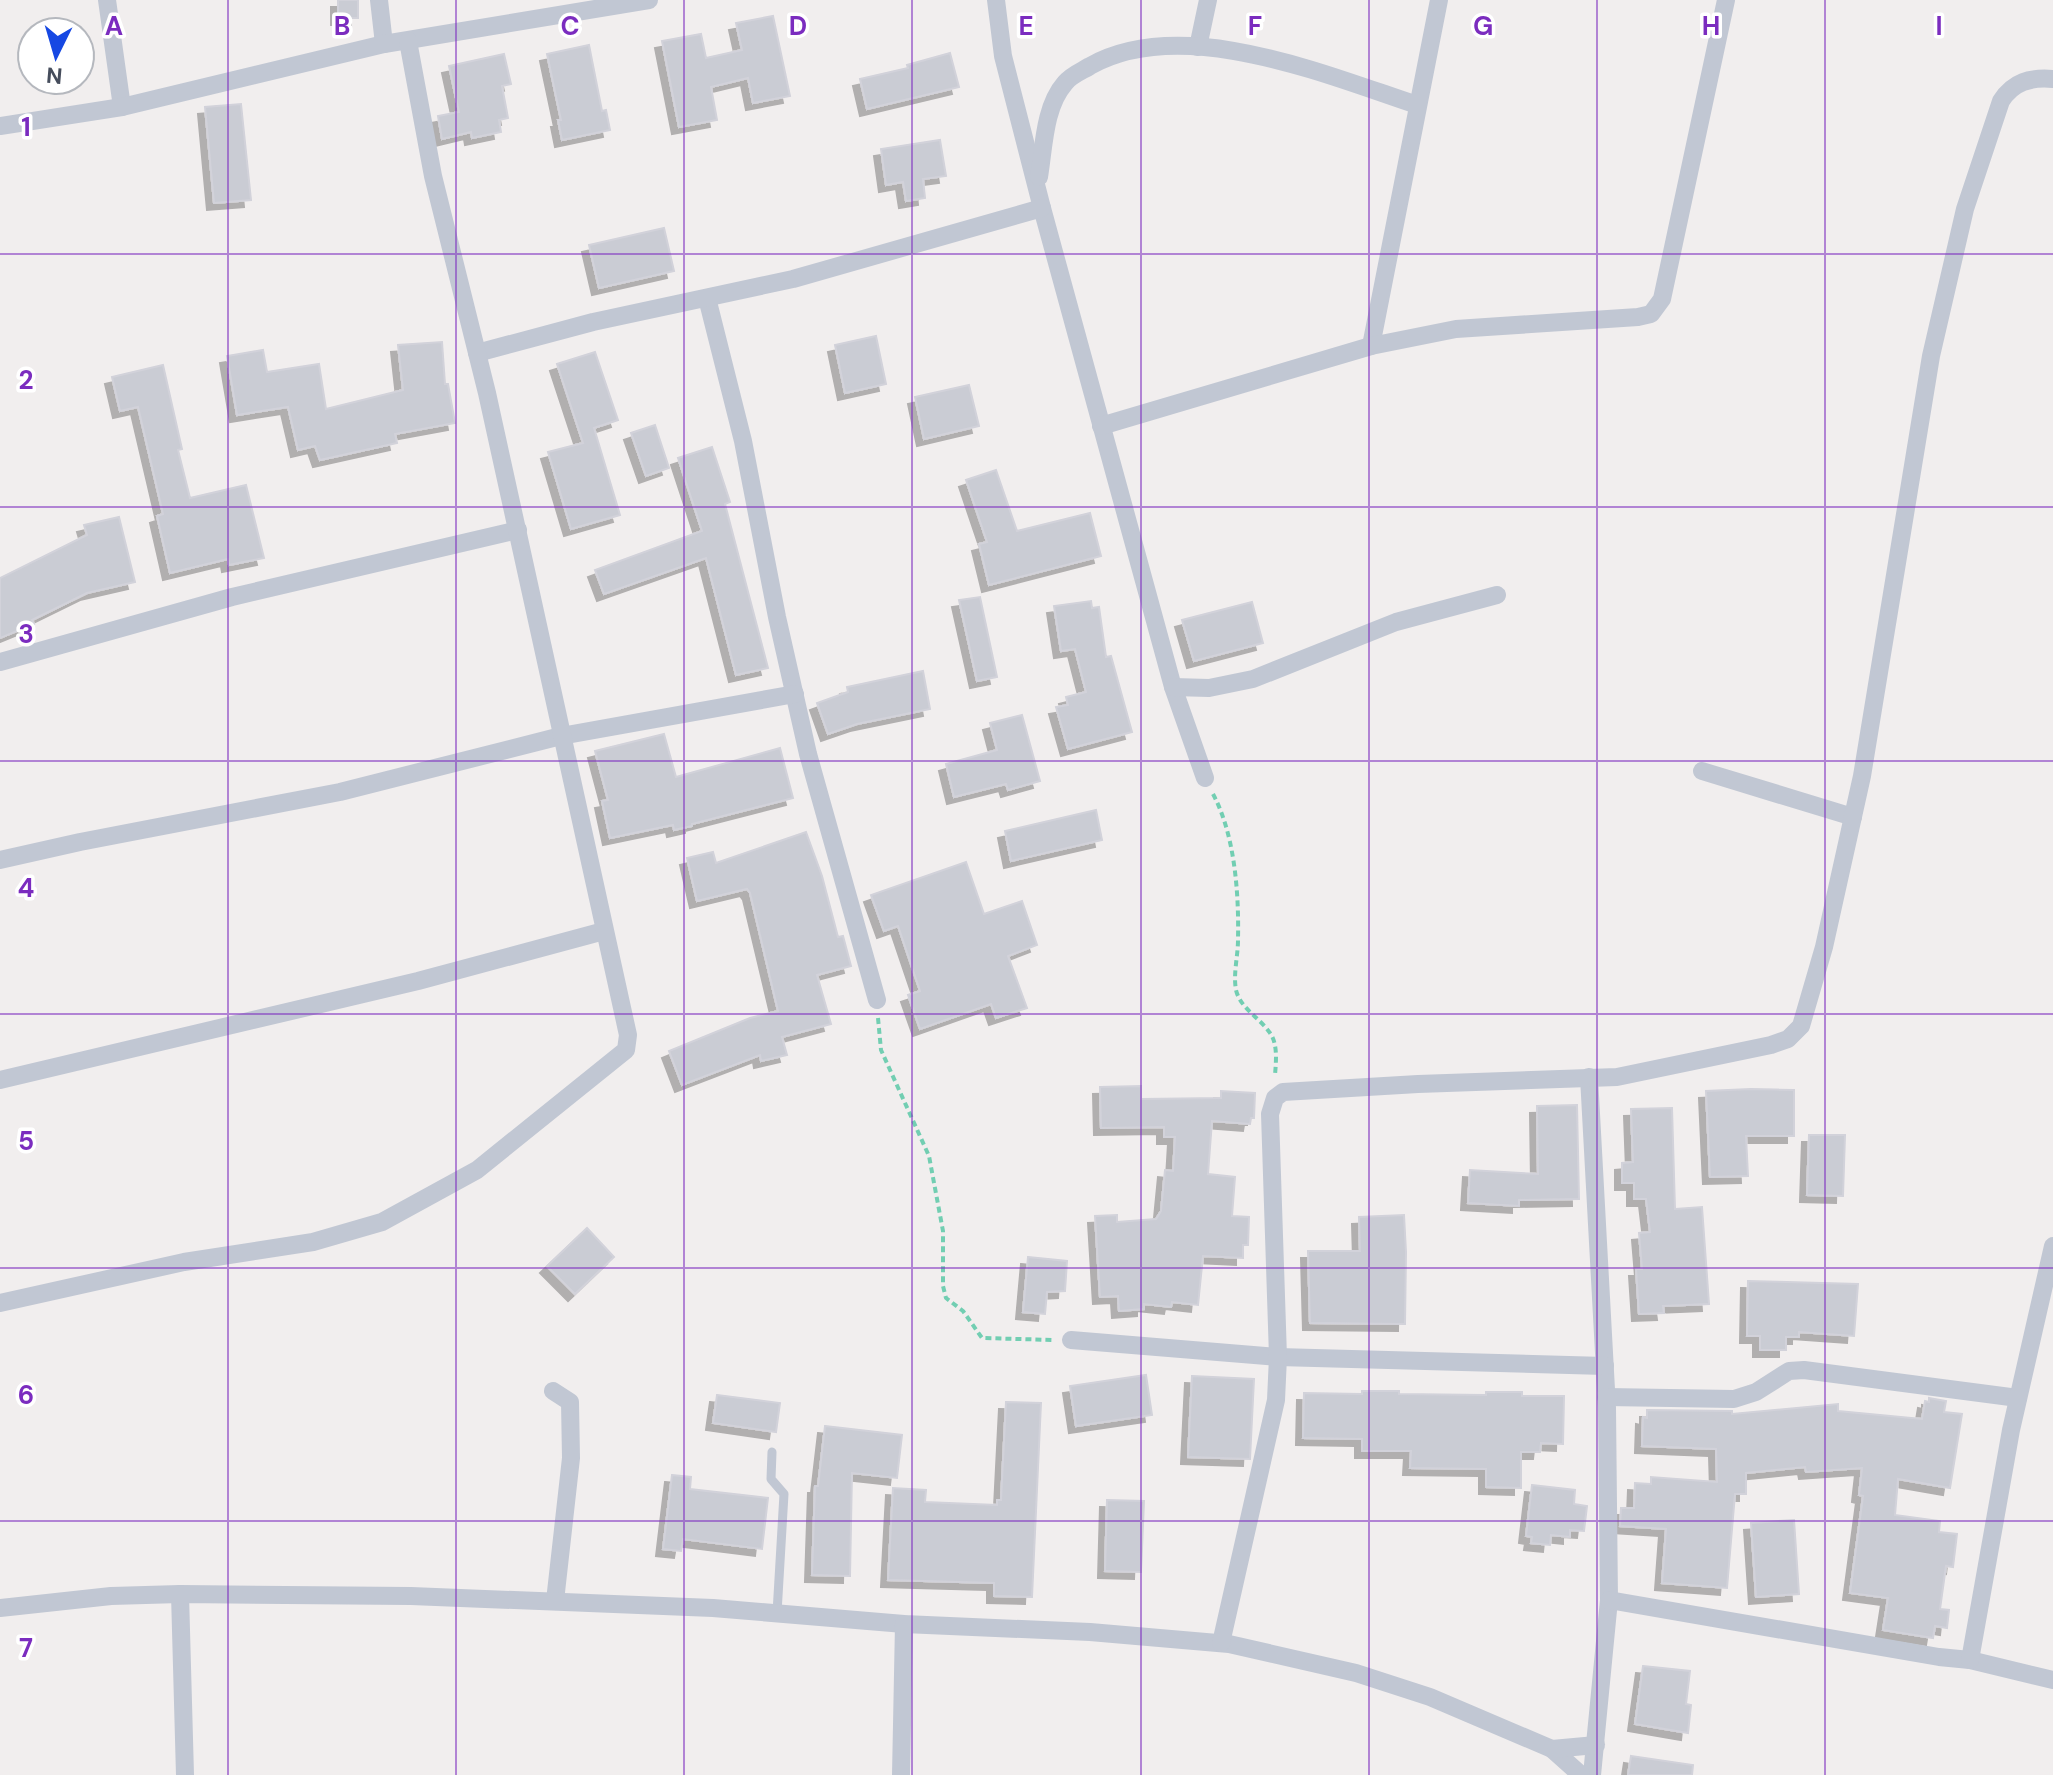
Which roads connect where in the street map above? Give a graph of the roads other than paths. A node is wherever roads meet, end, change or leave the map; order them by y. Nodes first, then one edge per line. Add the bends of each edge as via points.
1 (107, 0) edge
2 (379, 0) edge
3 (649, 0) edge
4 (996, 0) edge
5 (1208, 0) edge
6 (1439, 0) edge
7 (1726, 0) edge
8 (612, 2) edge
9 (408, 41) junction
10 (384, 44) junction
11 (1198, 47) junction
12 (2053, 79) edge
13 (1417, 105) junction
14 (122, 107) junction
15 (0, 126) edge
16 (1037, 183) junction
17 (1042, 208) junction
18 (707, 298) junction
19 (1371, 346) junction
20 (477, 353) junction
21 (1101, 426) junction
22 (518, 530) junction
23 (1497, 595) dead end
24 (0, 662) edge
25 (1173, 687) junction
26 (795, 694) junction
27 (561, 736) junction
28 (1702, 771) dead end
29 (1205, 778) road end
30 (1853, 817) junction
31 (0, 860) edge
32 (604, 931) junction
33 (877, 1000) road end
34 (1589, 1077) junction
35 (0, 1080) edge
36 (2053, 1246) edge
37 (0, 1303) edge
38 (1071, 1340) road end
39 (1278, 1357) junction
40 (1605, 1366) junction
41 (553, 1391) dead end
42 (1606, 1397) junction
43 (2018, 1398) junction
44 (772, 1452) dead end
45 (180, 1594) junction
46 (1609, 1600) junction
47 (555, 1601) junction
48 (0, 1608) edge
49 (777, 1613) junction
50 (904, 1624) junction
51 (1221, 1643) junction
52 (1970, 1660) junction
53 (2053, 1680) edge
54 (1596, 1745) junction
55 (1552, 1749) junction
56 (185, 1775) edge
57 (901, 1775) edge
58 (1581, 1775) edge
59 (1592, 1775) edge

1 - 14 street
2 - 10 street
3 - 8 street
4 - 16 street via 1003,56
5 - 11 street
6 - 13 street
7 - 19 street via 1662,299 1651,314 1456,329
8 - 9 street
9 - 10 street
9 - 20 street via 433,176
10 - 14 street
11 - 13 street via 1306,68
11 - 16 street via 1138,49 1067,79 1051,110
12 - 30 street via 2029,79 2010,87 1965,209 1931,356
13 - 19 street
14 - 15 street
16 - 17 street
17 - 18 street
17 - 21 street
18 - 20 street
18 - 26 street via 743,441
19 - 21 street
20 - 22 street
21 - 25 street
22 - 24 street via 232,597
22 - 27 street
23 - 25 street via 1396,622 1253,679 1209,688
25 - 29 street
26 - 27 street
26 - 33 street
27 - 31 street via 340,792
27 - 32 street
28 - 30 street
30 - 34 street via 1801,1026 1788,1039 1617,1077
32 - 35 street
32 - 37 street via 628,1035 626,1050 477,1170 382,1222 313,1242 184,1262
34 - 39 street via 1283,1092 1275,1098 1270,1114
34 - 40 street
36 - 43 street
38 - 39 street
39 - 40 street
39 - 51 street via 1276,1400
40 - 42 street
41 - 47 street via 570,1402 571,1443
42 - 43 street via 1734,1399 1789,1371 1804,1370
42 - 46 street
43 - 52 street
44 - 49 lane via 771,1479 784,1494
45 - 47 street
45 - 48 street
45 - 56 street
46 - 52 street
46 - 54 street
47 - 49 street
49 - 50 street
50 - 51 street
50 - 57 street
51 - 55 street via 1401,1687
52 - 53 street
54 - 55 street
54 - 59 street
55 - 58 street

